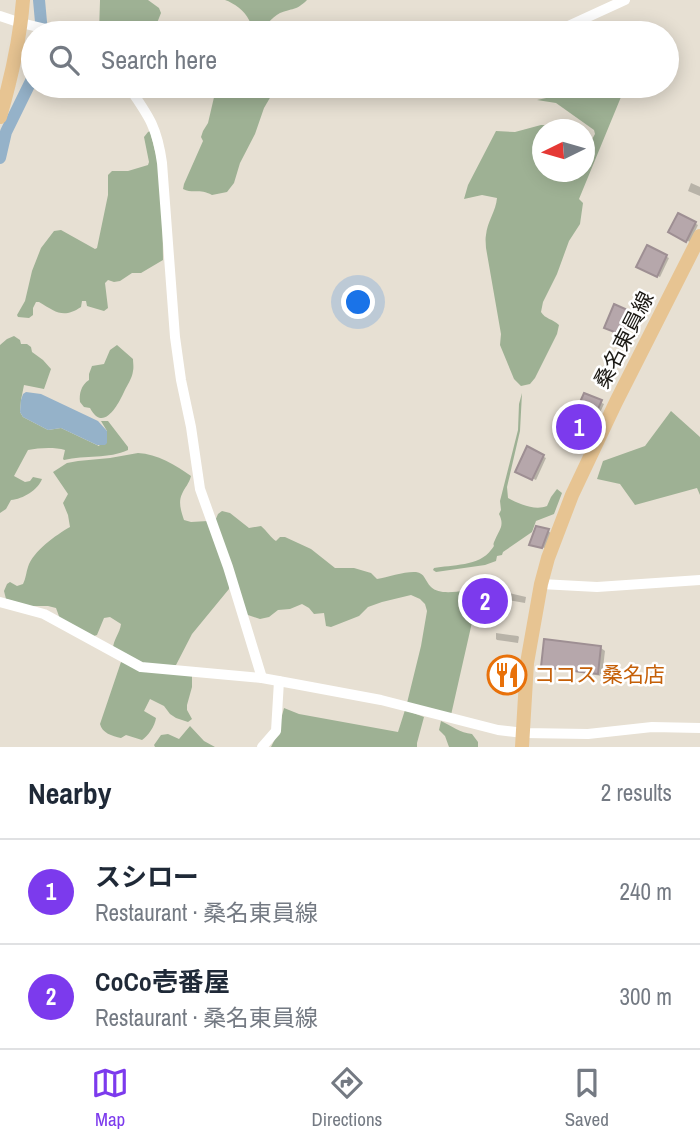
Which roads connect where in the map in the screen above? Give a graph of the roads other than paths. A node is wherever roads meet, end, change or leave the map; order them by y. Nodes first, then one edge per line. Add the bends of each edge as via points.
1 (23, 0) edge
2 (625, 0) edge
3 (0, 16) edge
4 (26, 21) edge
5 (579, 21) edge
6 (21, 22) edge
7 (21, 42) edge
8 (137, 98) edge
9 (2, 99) edge
10 (0, 117) edge
11 (700, 236) edge
12 (700, 580) edge
13 (541, 584) junction
14 (0, 602) edge
15 (262, 678) junction
16 (279, 681) junction
17 (700, 728) edge
18 (523, 740) edge
19 (262, 747) edge

1 - 4 main road
2 - 5 street
3 - 6 street
7 - 9 main road
8 - 15 street via 160,144 175,337 200,489
9 - 10 main road
11 - 13 main road, 桑名東員線 via 572,495
12 - 13 street via 597,587
13 - 18 main road, 桑名東員線 via 527,663
14 - 15 street via 44,614 141,667
15 - 16 street
16 - 18 street via 357,695
16 - 19 street via 276,731
17 - 18 street via 652,727

